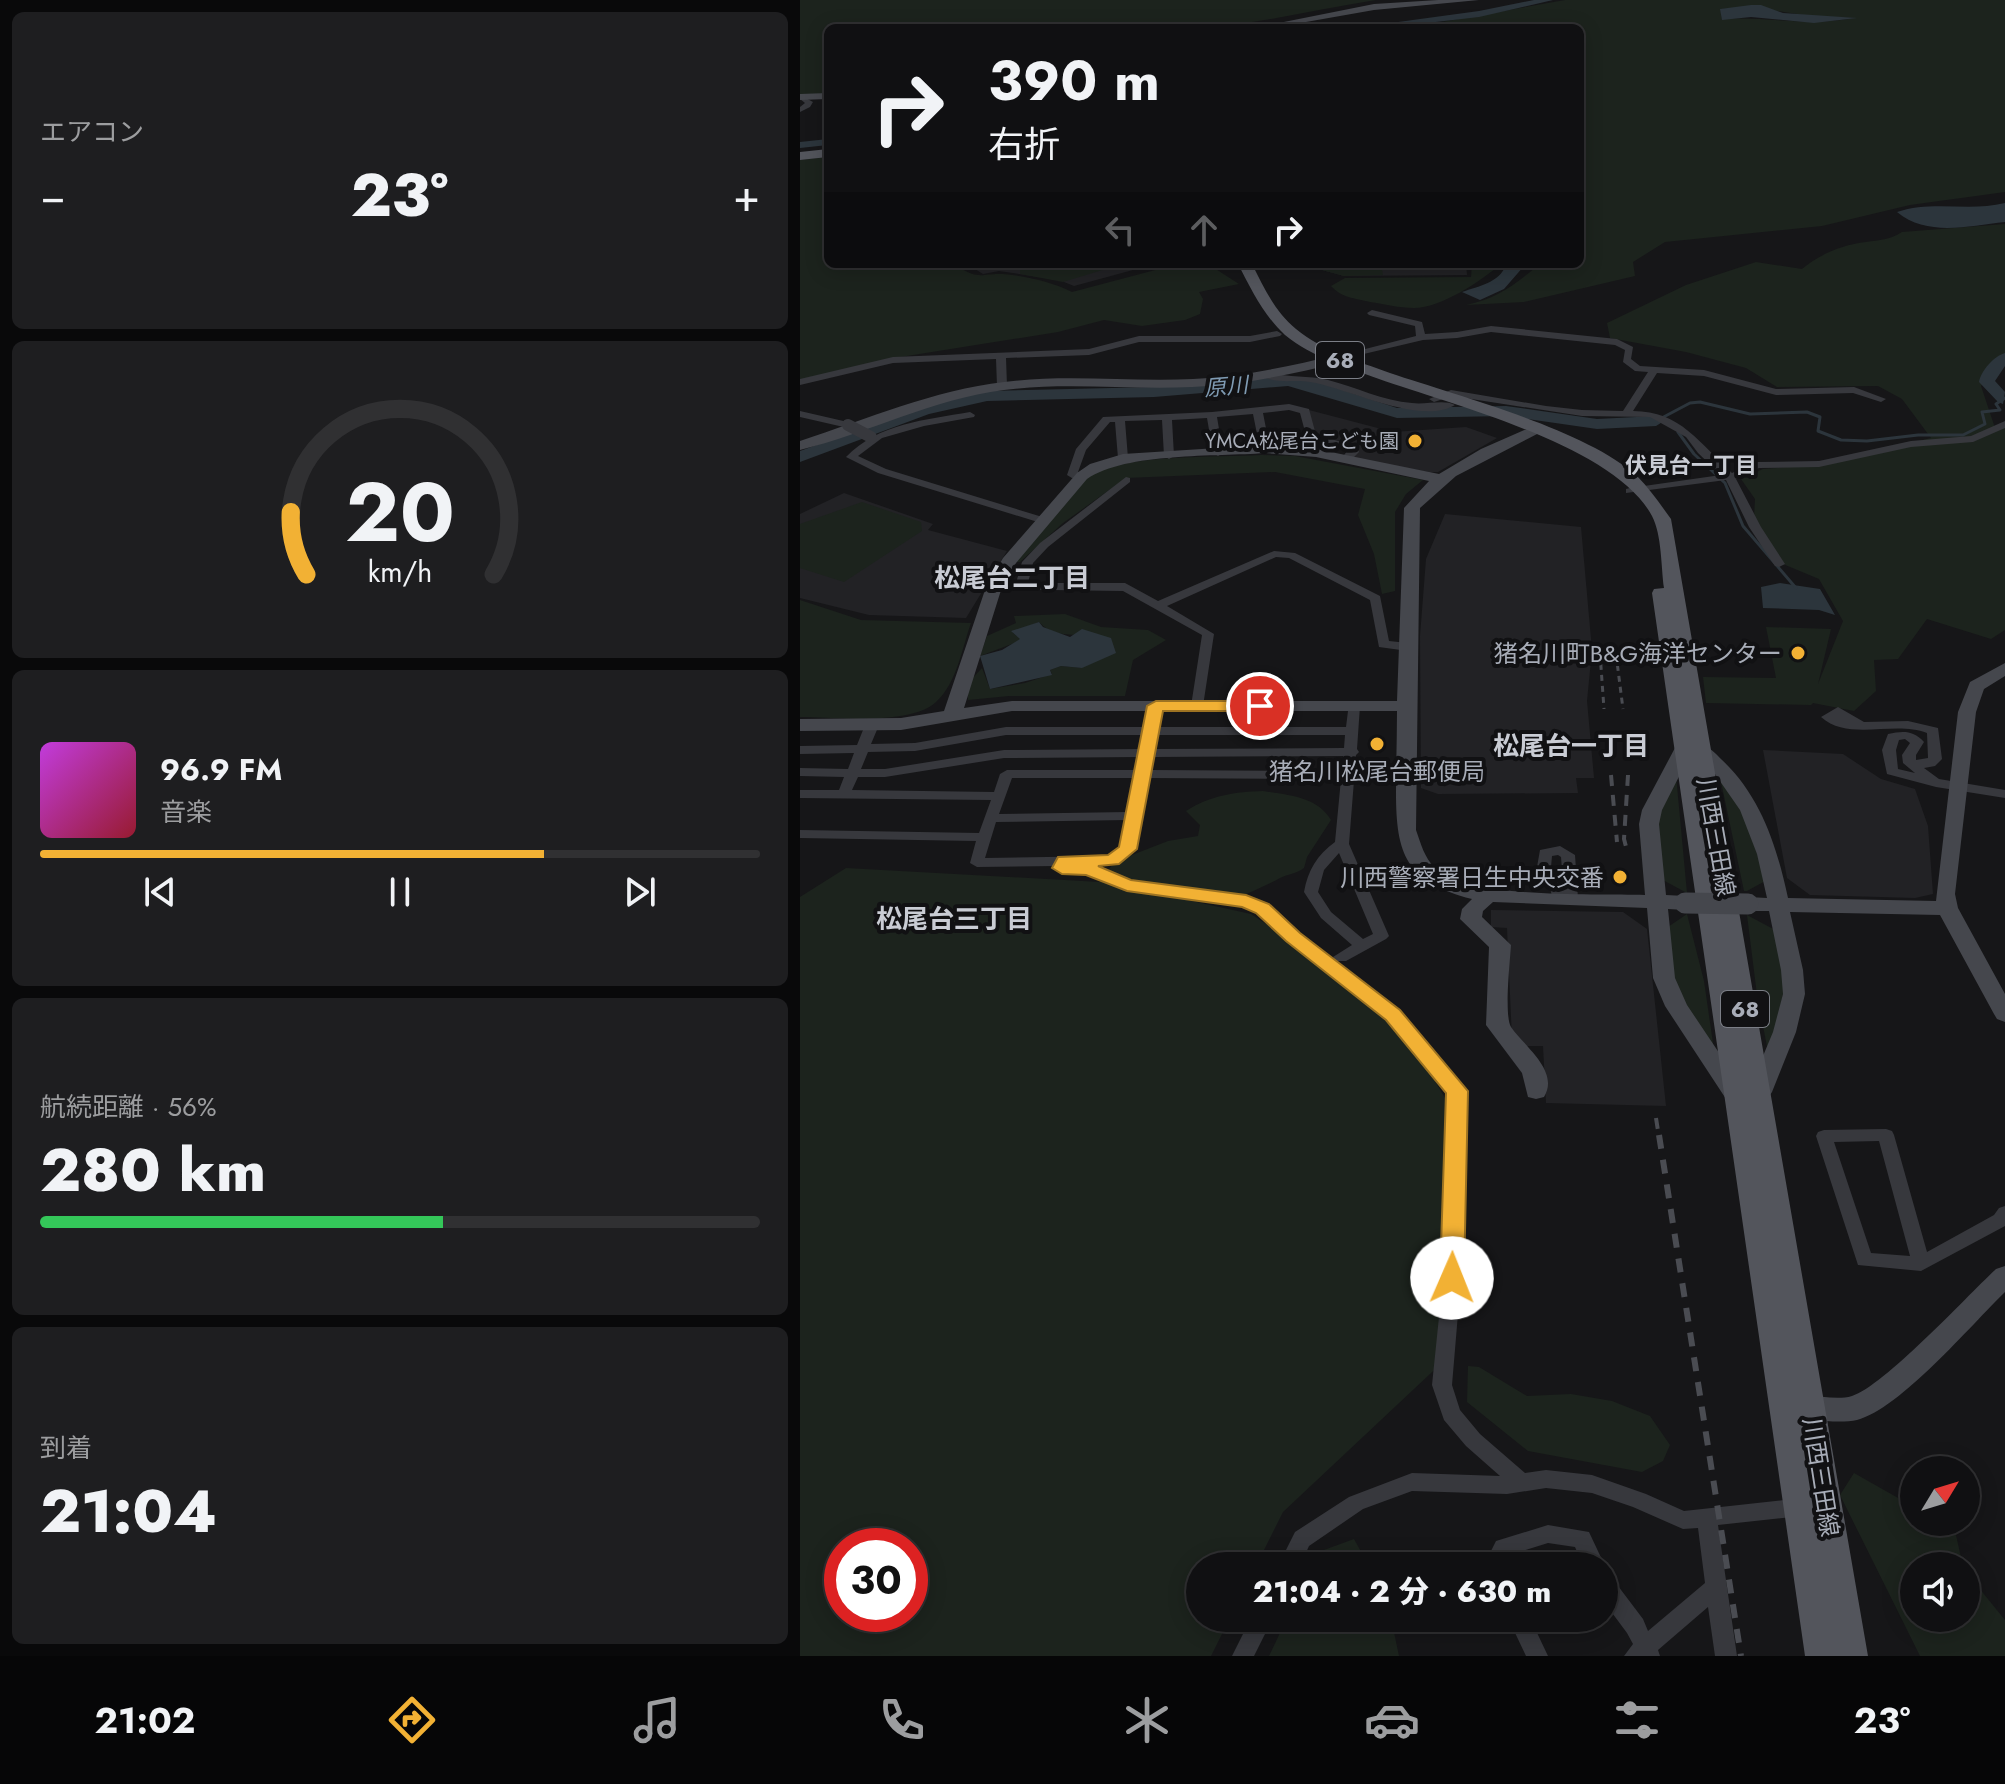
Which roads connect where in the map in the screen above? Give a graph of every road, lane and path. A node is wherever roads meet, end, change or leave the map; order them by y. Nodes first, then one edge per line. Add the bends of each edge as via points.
1 (1475, 0) edge
2 (1279, 24) edge
3 (824, 96) edge
4 (801, 97) edge
5 (800, 110) edge
6 (824, 152) edge
7 (800, 154) edge
8 (1237, 268) edge
9 (1247, 268) edge
10 (1372, 313) dead end
11 (1277, 334) junction
12 (1421, 337) junction
13 (1001, 355) junction
14 (1332, 360) junction
15 (1654, 371) junction
16 (1266, 375) junction
17 (800, 382) edge
18 (1002, 386) junction
19 (1881, 399) dead end
20 (1460, 406) junction
21 (1257, 410) junction
22 (800, 414) edge
23 (1626, 414) junction
24 (970, 415) dead end
25 (1212, 415) junction
26 (1167, 417) junction
27 (1120, 419) junction
28 (2005, 424) edge
29 (1531, 431) junction
30 (873, 438) junction
31 (800, 446) edge
32 (1265, 449) junction
33 (1218, 453) junction
34 (1169, 456) junction
35 (1123, 458) junction
36 (1346, 459) junction
37 (1082, 476) junction
38 (1724, 478) junction
39 (1443, 479) junction
40 (1126, 480) dead end
41 (1636, 490) junction
42 (1045, 521) junction
43 (1779, 564) dead end
44 (994, 587) junction
45 (1021, 587) junction
46 (1158, 605) junction
47 (1408, 647) junction
48 (2005, 668) edge
49 (1156, 706) junction
50 (1197, 706) junction
51 (1354, 706) junction
52 (1406, 706) junction
53 (953, 713) junction
54 (1859, 724) dead end
55 (800, 725) edge
56 (872, 725) junction
57 (1352, 731) junction
58 (1151, 732) junction
59 (800, 750) edge
60 (1692, 750) junction
61 (862, 751) junction
62 (1352, 752) junction
63 (1147, 754) junction
64 (1911, 765) junction
65 (800, 772) edge
66 (853, 773) junction
67 (1143, 774) junction
68 (1349, 775) junction
69 (1936, 783) junction
70 (1956, 788) junction
71 (800, 794) edge
72 (844, 794) junction
73 (2005, 794) edge
74 (999, 796) junction
75 (1135, 816) junction
76 (991, 818) junction
77 (800, 834) edge
78 (984, 837) junction
79 (1342, 844) junction
80 (1064, 861) junction
81 (1487, 896) junction
82 (1656, 901) junction
83 (1778, 904) junction
84 (1947, 908) junction
85 (1362, 946) junction
86 (1341, 957) dead end
87 (2005, 1014) edge
88 (1536, 1091) dead end
89 (1748, 1094) junction
90 (2005, 1213) edge
91 (1921, 1264) junction
92 (2005, 1276) edge
93 (1797, 1406) junction
94 (1521, 1482) junction
95 (1813, 1509) junction
96 (1707, 1518) junction
97 (1296, 1552) edge
98 (1501, 1552) edge
99 (1588, 1552) edge
100 (1717, 1586) junction
101 (1618, 1609) edge
102 (1255, 1632) edge
103 (1526, 1632) edge
104 (1644, 1653) edge
105 (1243, 1656) edge
106 (1537, 1656) edge
107 (1726, 1656) edge
108 (1822, 1656) edge
109 (1851, 1656) edge

1 - 2 street via 1374,7
3 - 4 street
4 - 5 street via 809,102
6 - 7 main road
8 - 11 main road, 川西三田線 / 68
9 - 14 main road, 川西三田線 / 68 via 1276,319
10 - 12 street via 1419,324
11 - 13 street via 1250,339 1152,338 1089,352
11 - 14 main road, 川西三田線 / 68 via 1299,349
12 - 14 street
12 - 15 street via 1500,329 1610,340 1630,349 1626,360 1632,367
13 - 17 street via 893,360
13 - 18 street
14 - 16 street
14 - 20 main road, 川西三田線 / 68
15 - 19 street via 1704,373 1776,392 1854,390
15 - 23 street
16 - 18 street via 1193,383
16 - 20 street via 1316,381 1404,408
18 - 31 street via 939,398
20 - 23 street via 1451,393 1546,409
20 - 29 main road, 川西三田線 / 68
21 - 25 street
21 - 32 street
21 - 36 street via 1305,411 1311,437 1353,448
22 - 30 street, bridge via 848,425
23 - 38 street via 1662,418 1690,435
24 - 30 street
25 - 26 street
25 - 33 street
26 - 27 street
26 - 34 street
27 - 35 street
27 - 37 street via 1107,419 1081,449 1072,475
28 - 38 street via 1973,439 1911,444 1819,464 1757,465
29 - 39 street
29 - 41 main road, 川西三田線 / 68 via 1591,452
30 - 42 street via 851,457
32 - 33 street
32 - 36 street
33 - 34 street
34 - 35 street
35 - 37 street
36 - 39 street
37 - 42 street
38 - 41 street
38 - 43 street
39 - 47 street via 1412,508
40 - 45 street via 1044,545 1028,562
41 - 60 main road, 川西三田線 / 68 via 1662,519 1669,547
42 - 44 street via 1009,561
44 - 45 street
44 - 53 street
45 - 46 street via 1125,587
46 - 47 street via 1274,554 1291,555 1376,598 1383,644
46 - 50 street via 1208,634
47 - 52 street
48 - 70 street via 1976,686
49 - 50 street
49 - 53 street via 1012,706
49 - 58 street
50 - 51 street
51 - 52 street
51 - 57 street
52 - 81 street via 1410,848 1420,864 1448,884
53 - 56 street
54 - 64 street via 1933,731 1933,761
55 - 56 street
56 - 61 street
57 - 58 street
57 - 62 street
58 - 61 street via 1006,731
58 - 63 street
59 - 61 street
60 - 82 street via 1652,810
60 - 83 street via 1723,772 1760,825
60 - 89 main road, 川西三田線 / 68
61 - 66 street
62 - 63 street
62 - 68 street
63 - 66 street via 1004,754 922,769
63 - 67 street
64 - 69 street
64 - 69 street via 1909,755 1917,742 1907,735 1893,737 1892,771
65 - 66 street
66 - 72 street
67 - 68 street
67 - 74 street via 1007,774
67 - 75 street
68 - 79 street
69 - 70 street
70 - 73 street
70 - 84 street
71 - 72 street
72 - 74 street
74 - 76 street
75 - 76 street
75 - 80 street via 1128,849 1113,860
76 - 78 street
77 - 78 street
78 - 80 street via 977,863
79 - 85 street via 1381,936
79 - 85 street via 1322,857 1311,892 1326,915
80 - 94 street via 1062,868 1088,869 1127,885 1246,901 1263,908 1393,1015 1457,1091 1452,1278 1442,1385 1451,1414
81 - 82 street
81 - 88 street via 1471,919 1500,945 1497,1025 1534,1071
82 - 83 street, bridge
82 - 89 street via 1669,992 1698,1042
83 - 84 street
83 - 89 street via 1794,991 1787,1027
84 - 87 street
85 - 86 street
89 - 93 main road, 川西三田線 / 68
90 - 91 street
91 - 91 street via 1886,1135 1824,1136 1864,1260
92 - 93 street via 1888,1389 1854,1409
93 - 95 main road, 川西三田線 / 68
94 - 96 street via 1592,1484 1683,1520
94 - 97 street via 1412,1482 1356,1503 1302,1539
95 - 96 street
95 - 108 main road, 川西三田線 / 68
95 - 109 main road, 川西三田線 / 68
96 - 100 street
98 - 99 street via 1548,1534 1582,1539
100 - 104 street
100 - 107 street
101 - 104 street
102 - 105 street
103 - 106 street

